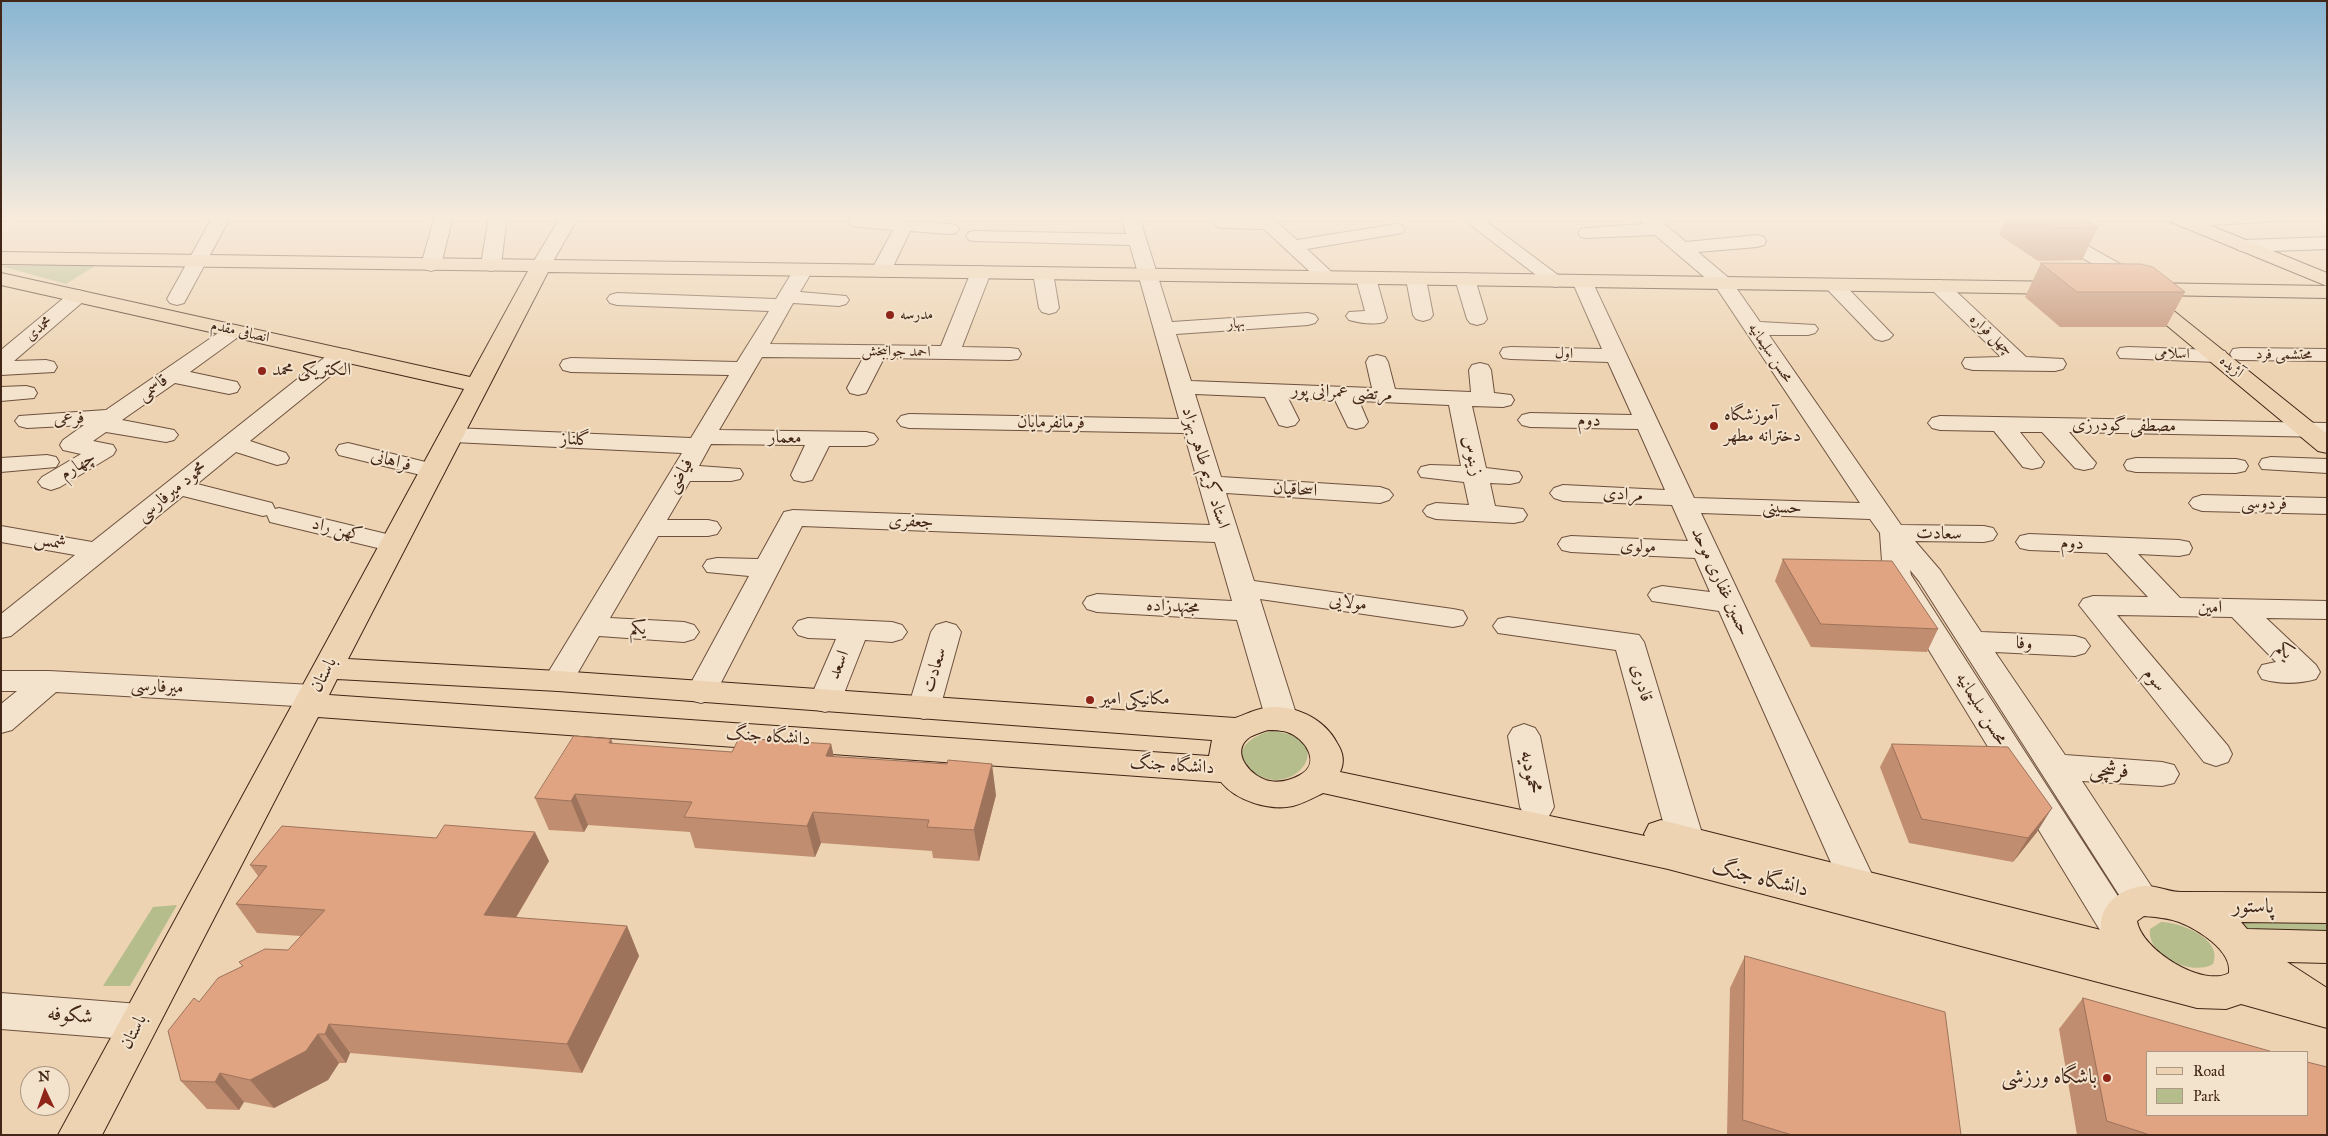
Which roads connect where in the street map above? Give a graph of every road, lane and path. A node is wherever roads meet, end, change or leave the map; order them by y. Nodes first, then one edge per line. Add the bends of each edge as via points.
1 (103, 269) edge
2 (193, 269) edge
3 (540, 269) edge
4 (739, 269) edge
5 (1145, 269) edge
6 (1318, 269) edge
7 (1550, 269) edge
8 (1707, 269) edge
9 (2108, 269) edge
10 (2301, 269) edge
11 (803, 270) junction
12 (881, 271) joint
13 (981, 272) junction
14 (1043, 273) junction
15 (1147, 275) junction
16 (1327, 277) junction
17 (1366, 278) junction
18 (1, 279) edge
19 (1416, 279) junction
20 (1465, 279) junction
21 (2327, 280) edge
22 (1569, 281) junction
23 (1723, 283) junction
24 (82, 284) junction
25 (1834, 285) junction
26 (1939, 286) junction
27 (2086, 288) edge
28 (2140, 289) junction
29 (2327, 292) edge
30 (176, 299) dead end
31 (617, 299) dead end
32 (839, 300) dead end
33 (784, 301) junction
34 (1049, 308) dead end
35 (1356, 316) dead end
36 (1423, 316) dead end
37 (1308, 319) dead end
38 (1477, 319) dead end
39 (1754, 328) junction
40 (1163, 329) junction
41 (1808, 329) dead end
42 (234, 331) junction
43 (1903, 335) dead end
44 (877, 352) junction
45 (949, 353) junction
46 (1511, 353) dead end
47 (2128, 353) dead end
48 (1010, 354) dead end
49 (2241, 354) junction
50 (342, 355) junction
51 (1617, 356) junction
52 (2216, 356) junction
53 (2327, 356) edge
54 (750, 359) junction
55 (1, 361) edge
56 (1377, 362) dead end
57 (1973, 363) dead end
58 (2021, 364) junction
59 (2055, 364) dead end
60 (571, 365) dead end
61 (46, 367) dead end
62 (1, 368) edge
63 (1480, 370) dead end
64 (171, 375) junction
65 (479, 386) junction
66 (229, 387) dead end
67 (1181, 387) junction
68 (858, 388) dead end
69 (1273, 390) junction
70 (26, 392) dead end
71 (1344, 393) junction
72 (1, 394) edge
73 (1385, 395) junction
74 (1482, 399) junction
75 (1287, 420) dead end
76 (1530, 420) dead end
77 (27, 421) dead end
78 (107, 421) junction
79 (909, 421) dead end
80 (1356, 422) dead end
81 (1647, 422) junction
82 (1940, 423) dead end
83 (2001, 424) junction
84 (2049, 425) junction
85 (1193, 426) junction
86 (2145, 427) junction
87 (2320, 427) edge
88 (166, 435) dead end
89 (453, 435) junction
90 (820, 438) junction
91 (866, 439) dead end
92 (701, 441) junction
93 (232, 444) junction
94 (72, 445) joint
95 (2327, 446) edge
96 (348, 450) dead end
97 (277, 458) dead end
98 (2032, 462) dead end
99 (2084, 463) dead end
100 (2271, 464) dead end
101 (1, 465) edge
102 (2136, 465) dead end
103 (2187, 465) junction
104 (2236, 466) dead end
105 (2327, 466) edge
106 (433, 472) junction
107 (1430, 472) dead end
108 (682, 473) junction
109 (731, 474) dead end
110 (1477, 474) junction
111 (803, 475) dead end
112 (1510, 477) dead end
113 (1210, 484) junction
114 (178, 487) junction
115 (1563, 492) dead end
116 (1380, 495) dead end
117 (1684, 502) junction
118 (2202, 503) dead end
119 (2327, 506) edge
120 (1436, 511) dead end
121 (1484, 514) junction
122 (1514, 515) dead end
123 (1886, 522) junction
124 (650, 528) junction
125 (708, 528) dead end
126 (1, 534) edge
127 (1226, 534) junction
128 (1984, 534) dead end
129 (2029, 542) dead end
130 (394, 544) junction
131 (1571, 544) dead end
132 (2115, 546) junction
133 (2179, 548) dead end
134 (1706, 550) junction
135 (98, 551) junction
136 (717, 566) dead end
137 (767, 568) junction
138 (1662, 595) dead end
139 (1245, 599) junction
140 (1097, 602) dead end
141 (1730, 603) junction
142 (2093, 606) joint
143 (2173, 607) junction
144 (2238, 608) junction
145 (2327, 610) edge
146 (1453, 618) dead end
147 (7, 619) edge
148 (591, 626) junction
149 (1508, 626) dead end
150 (808, 628) dead end
151 (854, 630) junction
152 (684, 632) dead end
153 (892, 632) dead end
154 (946, 632) dead end
155 (1973, 641) junction
156 (2075, 646) dead end
157 (328, 668) junction
158 (2273, 672) dead end
159 (1, 680) edge
160 (49, 681) junction
161 (558, 681) junction
162 (701, 692) junction
163 (311, 701) junction
164 (825, 701) junction
165 (924, 708) junction
166 (1282, 720) junction
167 (1, 722) edge
168 (1237, 730) junction
169 (1524, 736) dead end
170 (2216, 754) dead end
171 (2056, 768) junction
172 (1228, 770) junction
173 (1323, 772) junction
174 (2162, 774) dead end
175 (1537, 807) junction
176 (1686, 840) junction
177 (1858, 883) junction
178 (2161, 903) junction
179 (2327, 908) edge
180 (2127, 942) junction
181 (2327, 947) edge
182 (2240, 961) junction
183 (2197, 991) junction
184 (2327, 1010) edge
185 (1, 1011) edge
186 (139, 1022) junction
187 (79, 1135) edge

1 - 24 main road
2 - 30 street
3 - 65 main road, باستان
4 - 11 main road
5 - 15 street, استاد کریم طاهر بهزاد
6 - 16 street
7 - 22 street
8 - 23 street, محسن سلیمانیه
9 - 28 street
10 - 21 main road
11 - 12 main road
11 - 33 street, فیاضی
12 - 13 main road
13 - 14 main road
13 - 45 street, احمد جوانبخش
14 - 15 main road
14 - 34 street
15 - 16 main road
15 - 40 street, استاد کریم طاهر بهزاد
16 - 17 main road
17 - 19 main road
17 - 35 street via 1376,318
18 - 24 main road, انصافی مقدم
19 - 20 main road
19 - 36 street
20 - 22 main road
20 - 38 street
22 - 23 main road
22 - 51 street, حسین غفاری موحد
23 - 25 main road
23 - 39 street, محسن سلیمانیه
24 - 42 main road, انصافی مقدم
24 - 55 street, محمدی
25 - 26 main road
25 - 43 street via 1872,335
26 - 27 main road
26 - 58 street, چهل فواره
28 - 29 main road
28 - 49 main road, آژیده
28 - 52 main road, آژیده
31 - 33 street
32 - 33 street
33 - 54 street, فیاضی
37 - 40 street, بهار
39 - 41 street
39 - 123 street, محسن سلیمانیه
40 - 67 street, استاد کریم طاهر بهزاد
42 - 50 main road, انصافی مقدم
42 - 64 street, قاسمی
44 - 45 street, احمد جوانبخش
44 - 54 street, احمد جوانبخش
44 - 68 street
45 - 48 street
46 - 51 street, اول
47 - 52 street, اسلامی
49 - 53 street, محتشمی فرد
49 - 87 main road, آژیده
50 - 65 main road, انصافی مقدم
50 - 93 street, محمود میرفارسی
51 - 81 street, حسین غفاری موحد
52 - 87 main road, آژیده
54 - 60 street, احمد جوانبخش
54 - 92 street, فیاضی
56 - 73 street
57 - 58 street
58 - 59 street
61 - 62 street
63 - 74 street, زینوس
64 - 66 street
64 - 78 street, قاسمی
65 - 89 main road, باستان
67 - 69 street, مرتضی عمرانی پور
67 - 85 street, استاد کریم طاهر بهزاد
69 - 71 street, مرتضی عمرانی پور
69 - 75 street
70 - 72 street
71 - 73 street, مرتضی عمرانی پور
71 - 80 street
73 - 74 street, مرتضی عمرانی پور
74 - 110 street, زینوس
76 - 81 street, دوم
77 - 78 street, فرعی
78 - 88 street
78 - 94 street, قاسمی
79 - 85 street, فرمانفرمایان
81 - 117 street, حسین غفاری موحد
82 - 83 street, مصطفی گودرزی
83 - 84 street, مصطفی گودرزی
83 - 98 street
84 - 86 street, مصطفی گودرزی
84 - 99 street
85 - 113 street, استاد کریم طاهر بهزاد
86 - 87 street, مصطفی گودرزی
86 - 103 street
87 - 95 main road, آژیده
89 - 92 street, گلناز
89 - 106 main road, باستان
90 - 91 street, معمار
90 - 92 street, معمار
90 - 111 street
92 - 108 street, فیاضی
93 - 97 street
93 - 114 street, محمود میرفارسی
94 - 101 street, چهارم via 104,450 49,472
96 - 106 street, فراهانی
100 - 105 street
102 - 103 street
103 - 104 street
106 - 130 main road, باستان
107 - 110 street
108 - 109 street
108 - 124 street, فیاضی
110 - 112 street
110 - 121 street, زینوس
113 - 116 street, اسحاقیان
113 - 127 street, استاد کریم طاهر بهزاد
114 - 130 street, کهن راد
114 - 135 street, محمود میرفارسی
115 - 117 street, مرادی
117 - 123 street, حسینی
117 - 134 street, حسین غفاری موحد
118 - 119 street, فردوسی
120 - 121 street
121 - 122 street
123 - 128 street, سعادت
123 - 155 street, محسن سلیمانیه via 1930,576
123 - 180 street, محسن سلیمانیه via 1897,575
124 - 125 street
124 - 148 street, فیاضی
126 - 135 street, شمس
127 - 137 street, جعفری via 793,518
127 - 139 street, استاد کریم طاهر بهزاد
129 - 132 street, دوم
130 - 157 main road, باستان
131 - 134 street, مولوی
132 - 133 street, دوم
132 - 143 street
134 - 141 street, حسین غفاری موحد
135 - 147 street, محمود میرفارسی
136 - 137 street
137 - 162 street, جعفری
138 - 141 street
139 - 140 street, مجتهدزاده
139 - 146 street, مولایی
139 - 166 street, استاد کریم طاهر بهزاد
141 - 177 street, حسین غفاری موحد
142 - 143 street, امین
142 - 170 street, سوم
143 - 144 street, امین
144 - 145 street, امین
144 - 158 street, یکم via 2305,672
148 - 152 street, یکم
148 - 161 street, فیاضی
149 - 176 street, قادری via 1629,642
150 - 151 street
151 - 153 street
151 - 164 street, اسعد
154 - 165 street, سعادت
155 - 156 street, وفا
155 - 171 street, محسن سلیمانیه
157 - 161 main road
157 - 163 main road, باستان
159 - 160 street, میرفارسی
160 - 163 street, میرفارسی
160 - 167 street
161 - 162 main road
162 - 164 main road
163 - 172 main road, دانشگاه جنگ
163 - 186 main road, باستان
164 - 165 main road
165 - 168 main road
166 - 168 main road via 1265,719
166 - 173 main road via 1311,731 1321,741 1327,752
168 - 172 main road via 1224,748
169 - 175 street, محمودیه
171 - 174 street, فرشچی
171 - 178 street, محسن سلیمانیه
172 - 173 main road via 1248,788 1271,794 1294,793 1308,788
173 - 175 main road, دانشگاه جنگ
173 - 183 main road, دانشگاه جنگ via 1668,855
175 - 176 main road, دانشگاه جنگ
176 - 177 main road, دانشگاه جنگ
177 - 180 main road, دانشگاه جنگ
178 - 179 main road, پاستور
178 - 180 main road via 2131,904 2123,910 2118,918
178 - 182 main road via 2211,922
180 - 183 main road via 2163,977
181 - 182 main road, پاستور
182 - 183 main road via 2230,992
182 - 184 main road
185 - 186 street, شکوفه
186 - 187 main road, باستان

